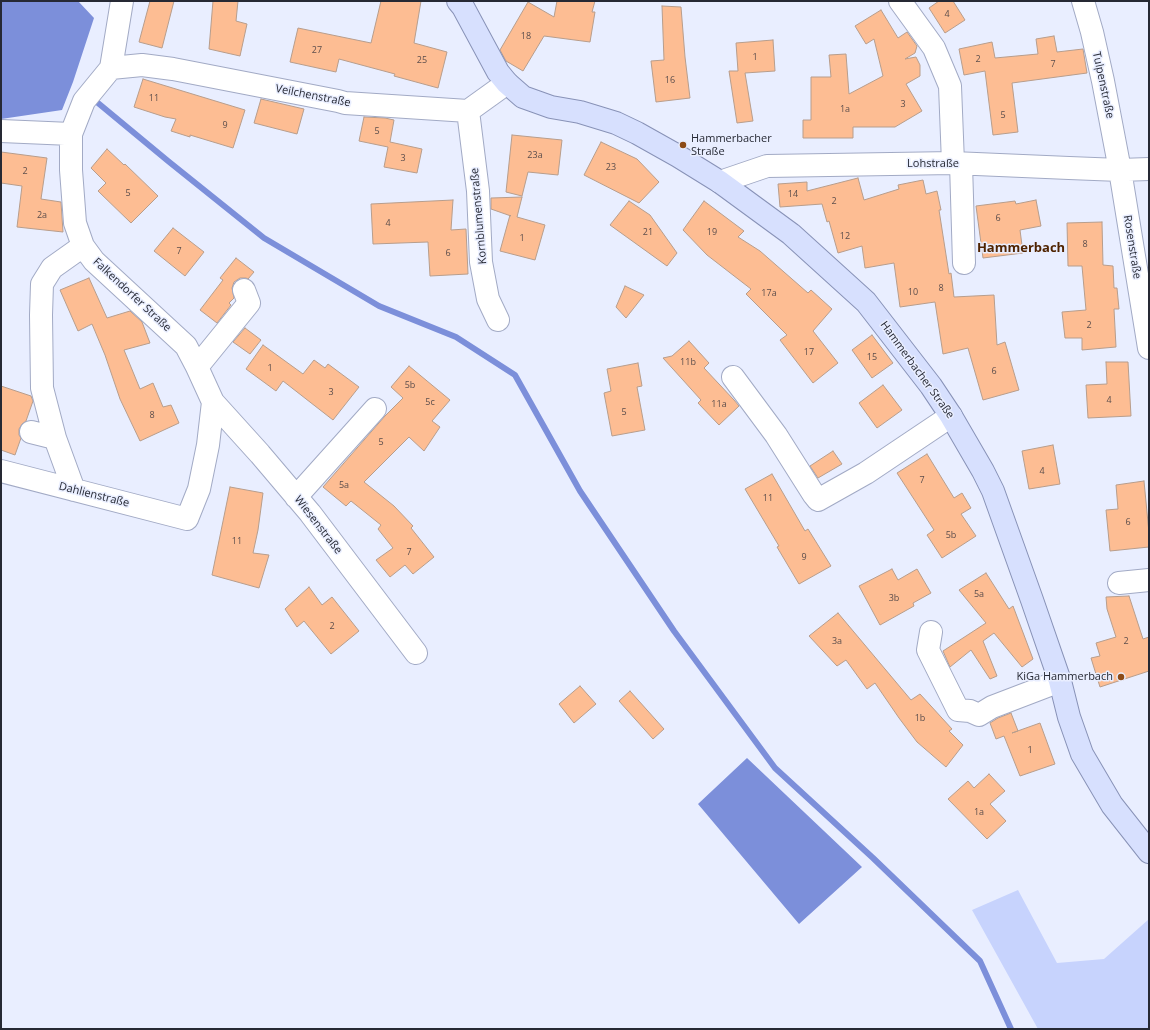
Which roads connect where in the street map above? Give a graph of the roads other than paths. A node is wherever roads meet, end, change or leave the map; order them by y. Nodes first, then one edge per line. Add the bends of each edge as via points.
1 (122, 1) edge
2 (458, 1) edge
3 (900, 1) edge
4 (1083, 1) edge
5 (111, 68) junction
6 (507, 83) junction
7 (468, 111) junction
8 (1, 131) edge
9 (71, 134) junction
10 (957, 164) junction
11 (1149, 169) edge
12 (1120, 170) junction
13 (720, 182) junction
14 (83, 246) junction
15 (964, 263) dead end
16 (244, 290) dead end
17 (498, 320) dead end
18 (1149, 348) edge
19 (197, 367) junction
20 (732, 377) dead end
21 (213, 402) junction
22 (375, 409) dead end
23 (951, 416) junction
24 (31, 432) dead end
25 (55, 438) junction
26 (1, 471) edge
27 (74, 490) junction
28 (296, 497) junction
29 (1149, 580) edge
30 (1119, 583) dead end
31 (931, 632) dead end
32 (416, 653) dead end
33 (1060, 681) junction
34 (1149, 852) edge

1 - 5 street, Falkendorfer Straße
2 - 6 main road, Hammerbacher Straße via 498,72
3 - 10 street via 934,48 950,86
4 - 12 street, Tulpenstraße via 1103,81
5 - 7 street, Veilchenstraße via 142,65 173,69 345,103
5 - 9 street, Falkendorfer Straße via 84,101
6 - 7 street
6 - 13 main road, Hammerbacher Straße via 523,97 616,123
7 - 17 street, Kornblumenstraße via 478,191 481,262 488,299
8 - 9 street
9 - 14 street, Falkendorfer Straße via 75,223
10 - 12 street, Lohstraße
10 - 13 street, Lohstraße via 767,166
10 - 15 street
11 - 12 street, Lohstraße
12 - 18 street, Rosenstraße
13 - 23 main road, Hammerbacher Straße via 791,234 866,302
14 - 19 street, Falkendorfer Straße via 94,260 186,346
14 - 25 street via 52,268 42,284 42,388
16 - 19 street via 249,303
19 - 21 street, Falkendorfer Straße
20 - 23 street via 776,435 818,500 866,473
21 - 27 street, Dahlienstraße via 199,489 187,519
21 - 28 street, Wiesenstraße
22 - 28 street
23 - 33 main road, Hammerbacher Straße via 993,491
24 - 25 street
25 - 27 street
26 - 27 street, Dahlienstraße
28 - 32 street, Wiesenstraße
29 - 30 street
31 - 33 street via 928,650 958,710 979,715
33 - 34 main road, Hammerbacher Straße via 1082,754 1112,805

